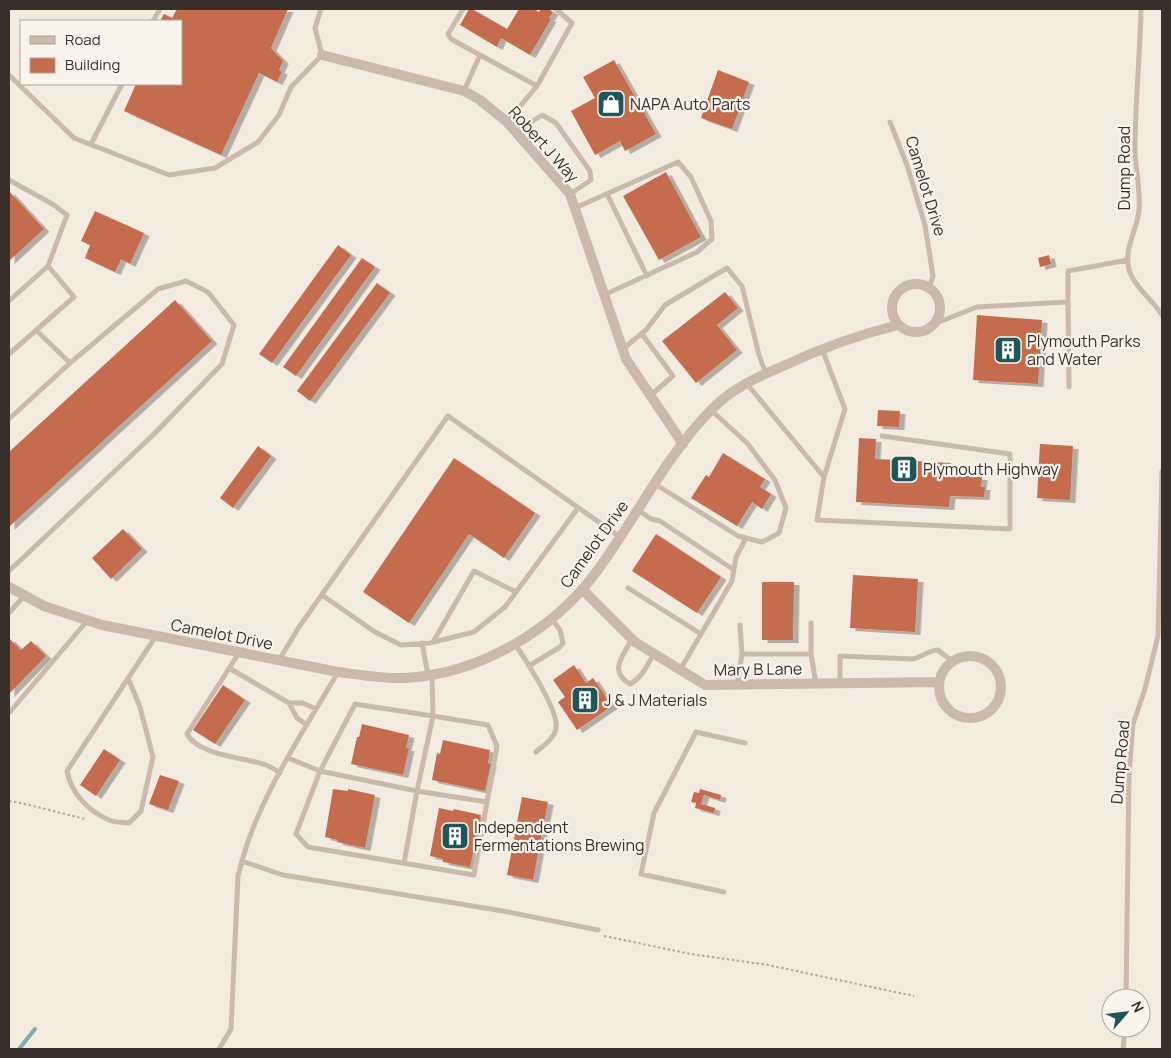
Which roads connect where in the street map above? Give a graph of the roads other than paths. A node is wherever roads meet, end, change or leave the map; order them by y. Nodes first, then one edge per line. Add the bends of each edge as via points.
1 (160, 9) edge
2 (322, 9) edge
3 (463, 9) edge
4 (556, 9) edge
5 (1140, 9) edge
6 (154, 20) edge
7 (322, 55) junction
8 (480, 55) junction
9 (9, 75) edge
10 (121, 85) edge
11 (537, 86) junction
12 (464, 91) junction
13 (506, 122) junction
14 (890, 122) dead end
15 (516, 133) junction
16 (91, 144) junction
17 (9, 180) edge
18 (570, 194) junction
19 (607, 194) junction
20 (575, 208) junction
21 (1128, 260) junction
22 (48, 266) junction
23 (647, 276) junction
24 (929, 288) junction
25 (604, 295) junction
26 (9, 301) edge
27 (1068, 302) junction
28 (1162, 315) edge
29 (934, 324) junction
30 (898, 325) junction
31 (36, 330) junction
32 (642, 334) junction
33 (622, 349) junction
34 (822, 349) junction
35 (9, 354) edge
36 (70, 363) junction
37 (766, 374) junction
38 (747, 384) junction
39 (1069, 387) dead end
40 (650, 395) junction
41 (711, 410) junction
42 (9, 419) edge
43 (882, 436) dead end
44 (682, 444) junction
45 (1162, 472) edge
46 (824, 477) junction
47 (656, 484) junction
48 (578, 508) junction
49 (638, 510) junction
50 (620, 537) junction
51 (746, 538) junction
52 (734, 570) junction
53 (9, 571) edge
54 (9, 587) edge
55 (628, 588) dead end
56 (582, 590) junction
57 (516, 592) junction
58 (322, 595) junction
59 (24, 596) junction
60 (9, 613) edge
61 (552, 619) junction
62 (87, 621) junction
63 (810, 623) dead end
64 (740, 625) dead end
65 (701, 634) junction
66 (156, 636) junction
67 (632, 639) junction
68 (433, 642) junction
69 (422, 643) junction
70 (515, 644) junction
71 (239, 653) junction
72 (654, 654) junction
73 (742, 654) junction
74 (811, 654) junction
75 (279, 660) junction
76 (952, 661) junction
77 (529, 666) junction
78 (229, 668) junction
79 (680, 670) junction
80 (338, 672) junction
81 (430, 675) junction
82 (128, 678) junction
83 (938, 682) junction
84 (816, 684) junction
85 (840, 684) junction
86 (737, 685) junction
87 (289, 703) junction
88 (316, 709) junction
89 (9, 713) edge
90 (433, 716) junction
91 (307, 725) junction
92 (745, 743) dead end
93 (536, 752) dead end
94 (288, 758) junction
95 (320, 771) junction
96 (280, 773) junction
97 (417, 791) junction
98 (487, 802) junction
99 (242, 861) junction
100 (404, 863) junction
101 (724, 892) dead end
102 (598, 932) road end
103 (1126, 988) edge
104 (219, 1049) edge

1 - 6 lane
2 - 7 lane via 315,28
3 - 8 lane via 448,34 451,39
4 - 11 lane via 572,22
5 - 21 lane, Dump Road via 1135,150 1139,210
7 - 12 street, Robert J Way
7 - 16 lane via 291,87 279,115 258,142 215,168 169,175
8 - 11 lane
8 - 12 lane
9 - 16 lane via 74,138
10 - 16 lane
11 - 13 lane
12 - 13 street, Robert J Way
13 - 15 street, Robert J Way
14 - 24 lane, Camelot Drive via 925,225 933,276
15 - 18 street, Robert J Way
15 - 18 lane via 542,114 556,123 590,171 591,180
17 - 22 lane via 67,215
18 - 20 street, Robert J Way
19 - 20 lane
19 - 23 lane
19 - 23 lane via 678,162 691,177 711,222 712,239 697,252
20 - 25 street, Robert J Way
21 - 27 lane via 1068,271
21 - 28 lane, Dump Road via 1134,282
22 - 26 lane
22 - 31 lane via 74,297
23 - 25 lane
24 - 29 street via 935,293 940,308
24 - 30 street via 922,284 900,289 895,295 892,311
25 - 33 street, Robert J Way
27 - 29 lane via 977,307
27 - 39 lane
29 - 30 street via 921,332 905,330
30 - 34 street, Camelot Drive
31 - 35 lane
31 - 36 lane
32 - 33 lane
32 - 37 lane via 665,305 727,268 742,286
32 - 40 lane via 674,376
33 - 40 street, Robert J Way
34 - 37 street, Camelot Drive
34 - 46 lane via 845,409
36 - 42 lane
36 - 53 lane via 158,289 186,280 208,292 234,325 222,364 153,435
37 - 38 street, Camelot Drive
38 - 41 street, Camelot Drive
38 - 46 lane
40 - 44 street, Robert J Way
41 - 44 street, Camelot Drive
41 - 51 lane via 747,443 775,480 786,508 779,533 762,542
43 - 46 lane via 1010,454 1010,529 816,520
44 - 47 street, Camelot Drive
45 - 103 lane, Dump Road via 1158,636 1133,724 1129,775
47 - 49 street, Camelot Drive
47 - 51 lane
48 - 50 lane
48 - 57 lane
48 - 58 lane via 448,416
49 - 50 street, Camelot Drive
49 - 52 lane
50 - 56 street, Camelot Drive
51 - 52 lane via 736,557
52 - 65 lane via 732,580
54 - 59 street, Camelot Drive
55 - 65 lane
56 - 61 street, Camelot Drive
56 - 67 street, Mary B Lane
57 - 68 lane via 505,607 474,632
57 - 68 lane via 474,571
58 - 69 lane via 392,641 401,645
58 - 75 lane
59 - 60 lane
59 - 62 street, Camelot Drive
61 - 70 street, Camelot Drive
61 - 77 lane via 560,630 563,643
62 - 66 street, Camelot Drive
62 - 89 lane
63 - 74 lane
64 - 73 lane
65 - 79 lane
66 - 71 street, Camelot Drive
66 - 82 lane
67 - 72 street, Mary B Lane
67 - 72 lane via 618,668 622,679 630,684 634,682
68 - 69 lane
69 - 81 lane
70 - 77 lane
70 - 81 street, Camelot Drive via 473,663
71 - 75 street, Camelot Drive
71 - 78 lane
72 - 79 street, Mary B Lane
73 - 74 lane
73 - 86 lane
74 - 84 lane
75 - 80 street, Camelot Drive
76 - 83 street
76 - 83 street via 967,655 988,661 1000,678 1001,688 996,703 977,718 957,716 942,702
76 - 85 lane via 938,650 913,659 840,656
77 - 93 lane via 556,718 554,735
78 - 87 lane
78 - 96 lane via 187,732 189,737 203,749 268,765
79 - 86 street, Mary B Lane via 705,685
80 - 81 street, Camelot Drive via 395,678
80 - 88 lane
81 - 90 lane
82 - 82 lane via 67,771 77,796 90,808 110,821 129,823 142,811 153,757 140,707
83 - 85 street, Mary B Lane
84 - 85 street, Mary B Lane
84 - 86 street, Mary B Lane
87 - 88 lane via 303,703
87 - 91 lane via 297,718
88 - 91 lane
90 - 95 lane via 355,704
90 - 97 lane
90 - 98 lane via 488,725 497,746
91 - 94 lane
92 - 101 lane via 696,732 654,813 641,874
94 - 95 lane
94 - 96 lane
95 - 97 lane
95 - 100 lane via 296,834 308,847
96 - 99 lane via 249,835
97 - 98 lane
97 - 100 lane
98 - 100 lane via 474,875
99 - 102 lane via 282,875 503,911
99 - 104 lane via 236,896 231,1029

